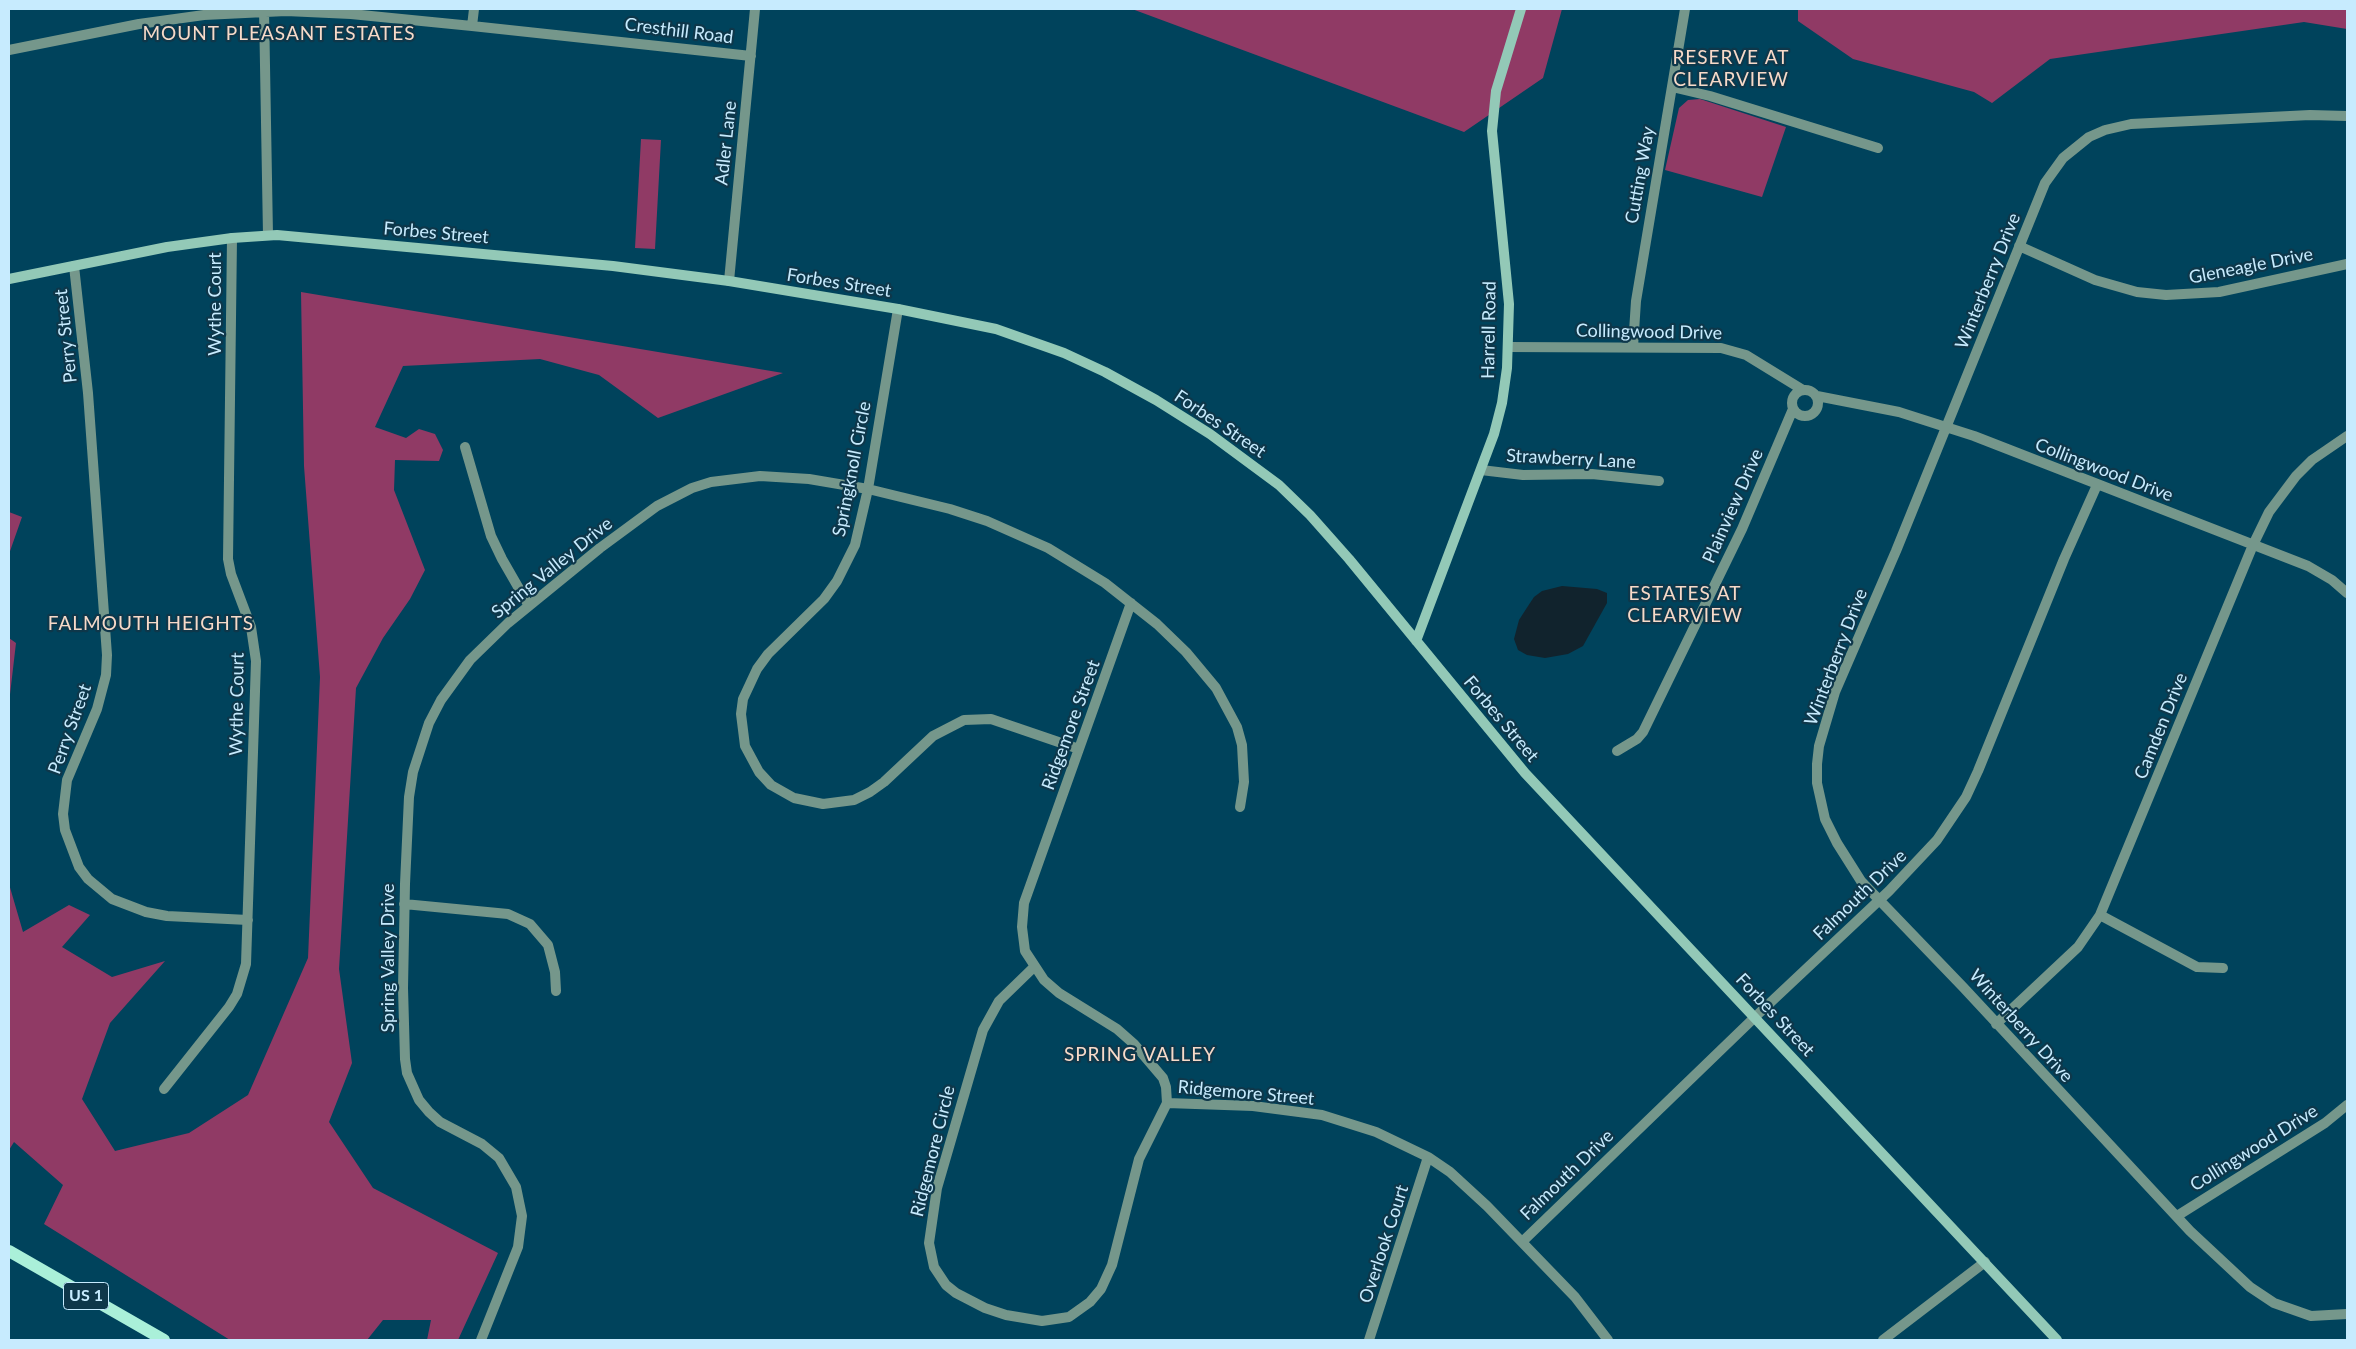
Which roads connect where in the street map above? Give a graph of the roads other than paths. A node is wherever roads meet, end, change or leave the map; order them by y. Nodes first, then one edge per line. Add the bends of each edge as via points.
1 (474, 9) edge
2 (755, 9) edge
3 (1521, 9) edge
4 (1685, 9) edge
5 (264, 10) edge
6 (472, 26) junction
7 (9, 50) edge
8 (751, 56) junction
9 (1672, 87) junction
10 (2347, 116) edge
11 (1878, 148) dead end
12 (268, 235) junction
13 (232, 238) junction
14 (2020, 246) junction
15 (2347, 264) edge
16 (74, 266) junction
17 (9, 279) edge
18 (729, 281) junction
19 (898, 309) junction
20 (1508, 346) junction
21 (1633, 347) junction
22 (1782, 377) junction
23 (1803, 390) junction
24 (1817, 396) junction
25 (1794, 397) junction
26 (1839, 401) junction
27 (1793, 409) junction
28 (1817, 409) junction
29 (1803, 416) junction
30 (1787, 426) junction
31 (1946, 426) junction
32 (2347, 436) edge
33 (465, 447) dead end
34 (1481, 470) junction
35 (1659, 481) dead end
36 (2097, 485) junction
37 (868, 489) junction
38 (2253, 544) junction
39 (2347, 593) edge
40 (1131, 603) junction
41 (529, 606) junction
42 (1416, 642) junction
43 (1080, 749) junction
44 (1617, 751) dead end
45 (1240, 807) dead end
46 (1879, 900) junction
47 (404, 904) junction
48 (2100, 915) junction
49 (248, 920) junction
50 (1034, 967) junction
51 (2223, 968) dead end
52 (556, 991) dead end
53 (1755, 1017) junction
54 (1996, 1024) junction
55 (164, 1089) dead end
56 (1167, 1103) junction
57 (2347, 1105) edge
58 (1428, 1157) junction
59 (2176, 1216) junction
60 (1522, 1242) junction
61 (9, 1251) edge
62 (1985, 1262) junction
63 (2347, 1314) edge
64 (164, 1340) edge
65 (481, 1340) edge
66 (1369, 1340) edge
67 (1608, 1340) edge
68 (1883, 1340) edge
69 (2057, 1340) edge

1 - 6 street
2 - 8 street, Adler Lane
3 - 20 street, Harrell Road via 1496,91 1492,131 1506,267
4 - 9 street, Cutting Way
5 - 6 street, Cresthill Road via 351,14
5 - 7 street, Cresthill Road via 139,24
5 - 12 street
6 - 8 street, Cresthill Road
8 - 18 street, Adler Lane
9 - 11 street
9 - 21 street, Cutting Way via 1637,292
10 - 14 street, Winterberry Drive via 2131,124 2105,130 2075,147 2052,171
12 - 13 street, Forbes Street
12 - 18 street, Forbes Street via 613,266
13 - 16 street, Forbes Street
13 - 49 street, Wythe Court via 228,559 251,627 256,661
14 - 15 street, Gleneagle Drive via 2095,280 2137,292 2166,295 2219,292
14 - 31 street, Winterberry Drive
16 - 17 street, Forbes Street
16 - 49 street, Perry Street via 88,393 107,655 97,710 67,780 63,805 65,830 79,867 99,890 118,902 167,916
18 - 19 street, Forbes Street
19 - 37 street, Springknoll Circle
19 - 42 street, Forbes Street via 996,329 1064,353 1148,396 1210,434 1279,485 1310,514
20 - 21 street, Collingwood Drive
20 - 34 street, Harrell Road via 1502,403
21 - 22 street, Collingwood Drive via 1731,349
22 - 23 street, Collingwood Drive
22 - 25 street, Collingwood Drive
23 - 24 street via 1810,390
23 - 25 street
24 - 26 street, Collingwood Drive
24 - 28 street
25 - 27 street
26 - 28 street
26 - 31 street, Collingwood Drive via 1899,412
27 - 29 street
27 - 30 street, Plainview Drive
28 - 29 street via 1812,415
29 - 30 street
30 - 44 street, Plainview Drive via 1721,574 1643,732 1637,740
31 - 36 street, Collingwood Drive
31 - 46 street, Winterberry Drive via 1836,692 1819,746 1817,783 1826,819 1847,861
32 - 38 street, Camden Drive via 2312,460 2296,476 2269,512
33 - 41 street via 491,536
34 - 35 street, Strawberry Lane via 1523,475 1592,474
34 - 42 street, Harrell Road
36 - 38 street, Collingwood Drive
36 - 46 street, Falmouth Drive via 1966,797 1928,852
37 - 40 street, Spring Valley Drive via 950,509 1017,533 1077,565
37 - 41 street, Spring Valley Drive via 769,476 733,479 692,488 657,506
37 - 43 street, Springknoll Circle via 855,544 837,581 818,606 768,654 748,686 742,706 741,729 745,746 759,772 783,793 801,800 824,804 854,800 884,782 942,730 964,720 977,719 1004,723
38 - 39 street, Collingwood Drive via 2317,570
38 - 48 street, Camden Drive
40 - 43 street, Ridgemore Street
40 - 45 street, Spring Valley Drive via 1186,652 1229,709 1237,726 1244,763
41 - 47 street, Spring Valley Drive via 470,660 451,684 429,723 413,772 409,797
42 - 53 street, Forbes Street via 1525,774
43 - 50 street, Ridgemore Street via 1024,903 1023,942
46 - 53 street, Falmouth Drive
46 - 54 street, Winterberry Drive
47 - 52 street via 508,914 525,921 540,932 548,944
47 - 65 street, Spring Valley Drive via 404,1059 412,1088 440,1122 482,1144 498,1158 510,1173 520,1201 522,1216 518,1247
48 - 51 street via 2198,967
48 - 54 street, Camden Drive via 2078,947
49 - 55 street, Wythe Court via 246,964 237,994
50 - 56 street, Ridgemore Street via 1059,993 1117,1029 1134,1044 1162,1078
50 - 56 street, Ridgemore Circle via 999,1001 983,1030 937,1188 930,1249 934,1267 946,1285 985,1308 1027,1320 1057,1320 1081,1309 1101,1289 1108,1276 1139,1159
53 - 60 street, Falmouth Drive
53 - 62 street, Forbes Street
54 - 59 street, Winterberry Drive
56 - 58 street, Ridgemore Street via 1253,1106 1312,1113 1376,1132
57 - 59 street, Collingwood Drive via 2325,1124
58 - 60 street, Ridgemore Street via 1470,1188
58 - 66 street, Overlook Court
59 - 63 street, Winterberry Drive via 2222,1263 2261,1296 2311,1316
60 - 67 street, Ridgemore Street via 1575,1297
61 - 64 main road, US 1
62 - 68 street
62 - 69 street, Forbes Street

